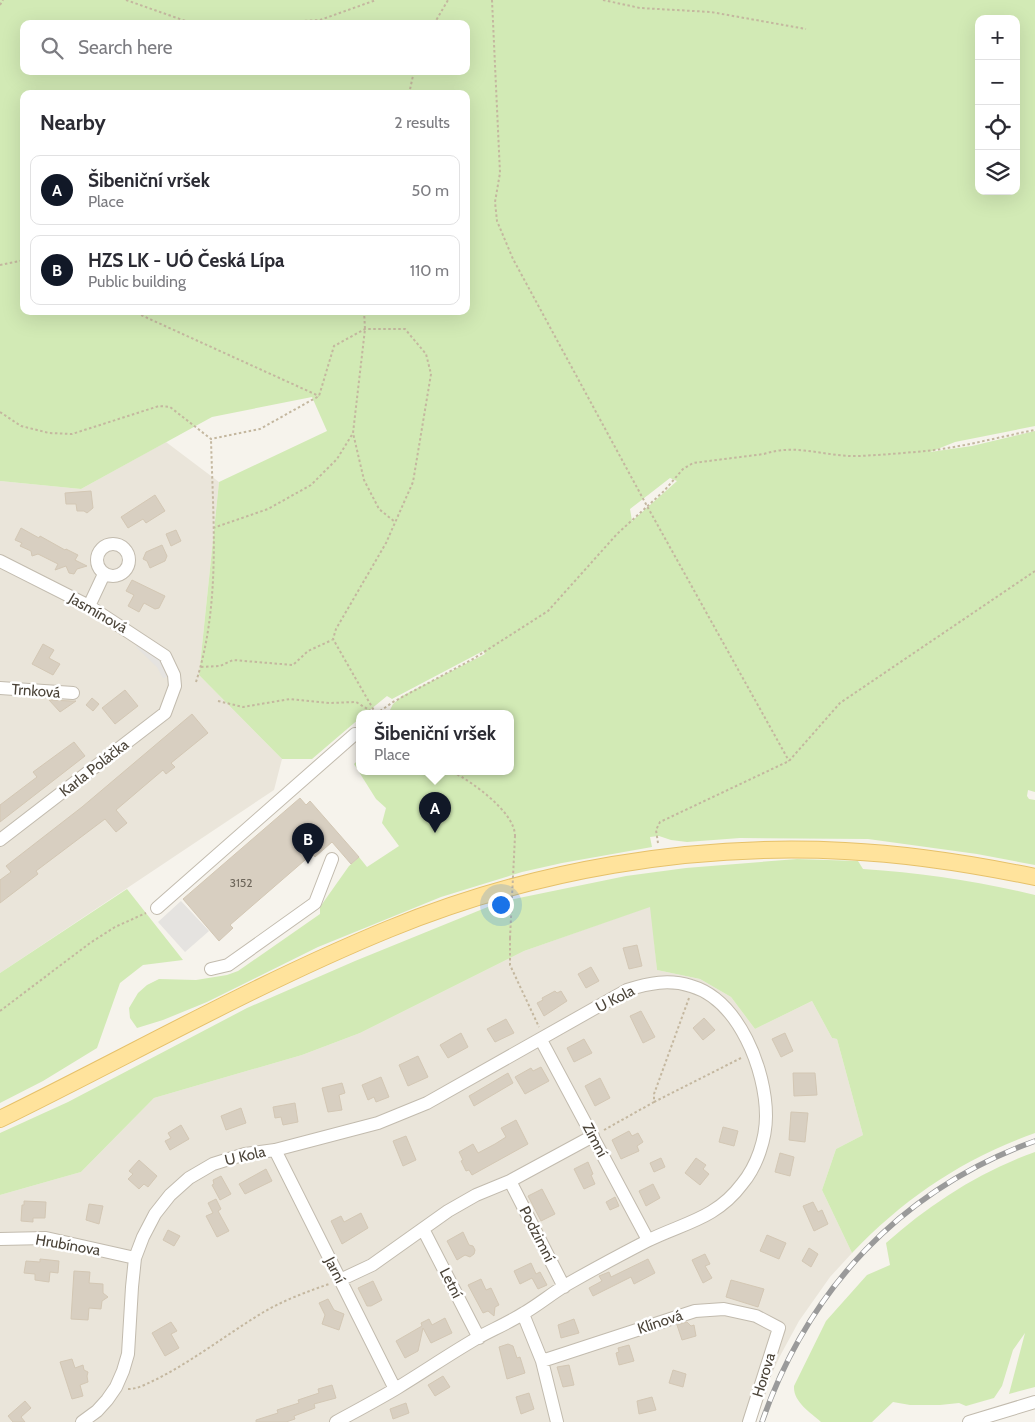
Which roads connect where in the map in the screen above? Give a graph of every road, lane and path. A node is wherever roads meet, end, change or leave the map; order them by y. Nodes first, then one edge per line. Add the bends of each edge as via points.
1 (3, 0) edge
2 (126, 0) edge
3 (376, 0) edge
4 (448, 0) edge
5 (492, 0) edge
6 (603, 0) edge
7 (0, 5) edge
8 (183, 20) edge
9 (320, 20) edge
10 (436, 20) edge
11 (806, 29) dead end
12 (413, 75) edge
13 (410, 90) edge
14 (20, 261) edge
15 (0, 265) edge
16 (141, 315) edge
17 (364, 315) edge
18 (365, 330) junction
19 (319, 396) junction
20 (0, 412) edge
21 (1035, 430) edge
22 (353, 433) junction
23 (211, 439) junction
24 (647, 506) junction
25 (395, 522) junction
26 (213, 528) junction
27 (0, 561) edge
28 (1035, 571) edge
29 (104, 574) dead end
30 (89, 606) junction
31 (333, 639) junction
32 (202, 666) junction
33 (196, 682) dead end
34 (174, 686) joint
35 (0, 688) edge
36 (73, 693) dead end
37 (218, 701) dead end
38 (369, 710) edge
39 (374, 710) edge
40 (382, 710) edge
41 (355, 734) dead end
42 (789, 761) junction
43 (458, 775) edge
44 (0, 840) edge
45 (332, 859) dead end
46 (660, 859) junction
47 (1035, 877) edge
48 (157, 908) joint
49 (211, 969) dead end
50 (693, 986) junction
51 (0, 1011) edge
52 (541, 1040) junction
53 (752, 1052) junction
54 (654, 1102) junction
55 (0, 1120) edge
56 (593, 1136) junction
57 (275, 1150) junction
58 (510, 1181) junction
59 (423, 1229) junction
60 (0, 1239) edge
61 (648, 1240) junction
62 (135, 1258) junction
63 (340, 1280) junction
64 (564, 1287) junction
65 (523, 1314) junction
66 (779, 1328) joint
67 (479, 1338) junction
68 (542, 1361) junction
69 (116, 1387) junction
70 (395, 1389) junction
71 (1035, 1402) edge
72 (82, 1422) edge
73 (336, 1422) edge
74 (557, 1422) edge
75 (749, 1422) edge
76 (969, 1422) edge

1 - 7 path
2 - 8 path
3 - 9 path
4 - 10 path
5 - 24 path via 500,173 495,202 497,221 513,259
6 - 11 path via 640,8 711,12
12 - 13 path
14 - 15 path
16 - 19 path
17 - 18 path
18 - 19 path via 334,346
18 - 22 path
18 - 25 path via 405,328 426,354 432,374 413,482
19 - 23 path via 260,429
20 - 23 path via 22,426 49,433 72,434 158,406 170,407
21 - 24 path via 928,451 856,456 806,449 693,463
22 - 25 path via 364,480 379,509
22 - 26 path via 337,459 311,484 268,509
23 - 26 path
24 - 40 path via 617,534 548,611 473,659
24 - 42 path
25 - 31 path
26 - 32 path via 214,576
27 - 30 street, Jasmínová
28 - 42 path via 840,703
29 - 30 street
30 - 34 street, Jasmínová via 165,656 174,675
31 - 32 path via 308,651 293,665 233,660 220,666
31 - 39 path
32 - 33 path
34 - 44 street, Karla Poláčka via 165,712
35 - 36 street, Trnková
37 - 38 path via 243,707 290,699 356,702
41 - 48 street
42 - 46 path via 660,822 656,834
43 - 52 path, bridge via 476,786 512,823 515,836 510,965 543,1033
45 - 49 street via 315,903 228,965
46 - 47 main road via 756,850 844,851 932,858
46 - 55 main road via 590,869 514,887 455,904 391,928 264,986
48 - 51 path via 115,927 90,943
50 - 52 street, U Kola via 649,983 627,990
50 - 53 street, U Kola via 726,1008 739,1025
50 - 54 path via 654,1094
52 - 56 street, Zimní
52 - 57 street, U Kola via 427,1103 378,1124
53 - 54 path
53 - 61 street, U Kola via 762,1082 766,1118 762,1146 752,1169 743,1184 714,1212
54 - 56 path
56 - 58 street
56 - 61 street, Zimní
57 - 62 street, U Kola via 237,1156 213,1164 189,1178 155,1214
57 - 63 street, Jarní
58 - 59 street via 476,1195
58 - 64 street, Podzimní
59 - 63 street via 372,1265
59 - 67 street, Letní
60 - 62 street, Hrubínova via 46,1238
61 - 64 street, U Kola
62 - 69 street, U Kola via 128,1354
63 - 69 path via 262,1313 172,1372 132,1389
63 - 70 street, Jarní
64 - 65 street, U Kola
65 - 67 street, U Kola
65 - 68 street
66 - 68 street, Klínová via 756,1316 724,1309 695,1311
66 - 75 street, Horova
67 - 70 street, U Kola
68 - 74 street
69 - 72 street, U Kola via 97,1411
70 - 73 street, U Kola
71 - 76 street

